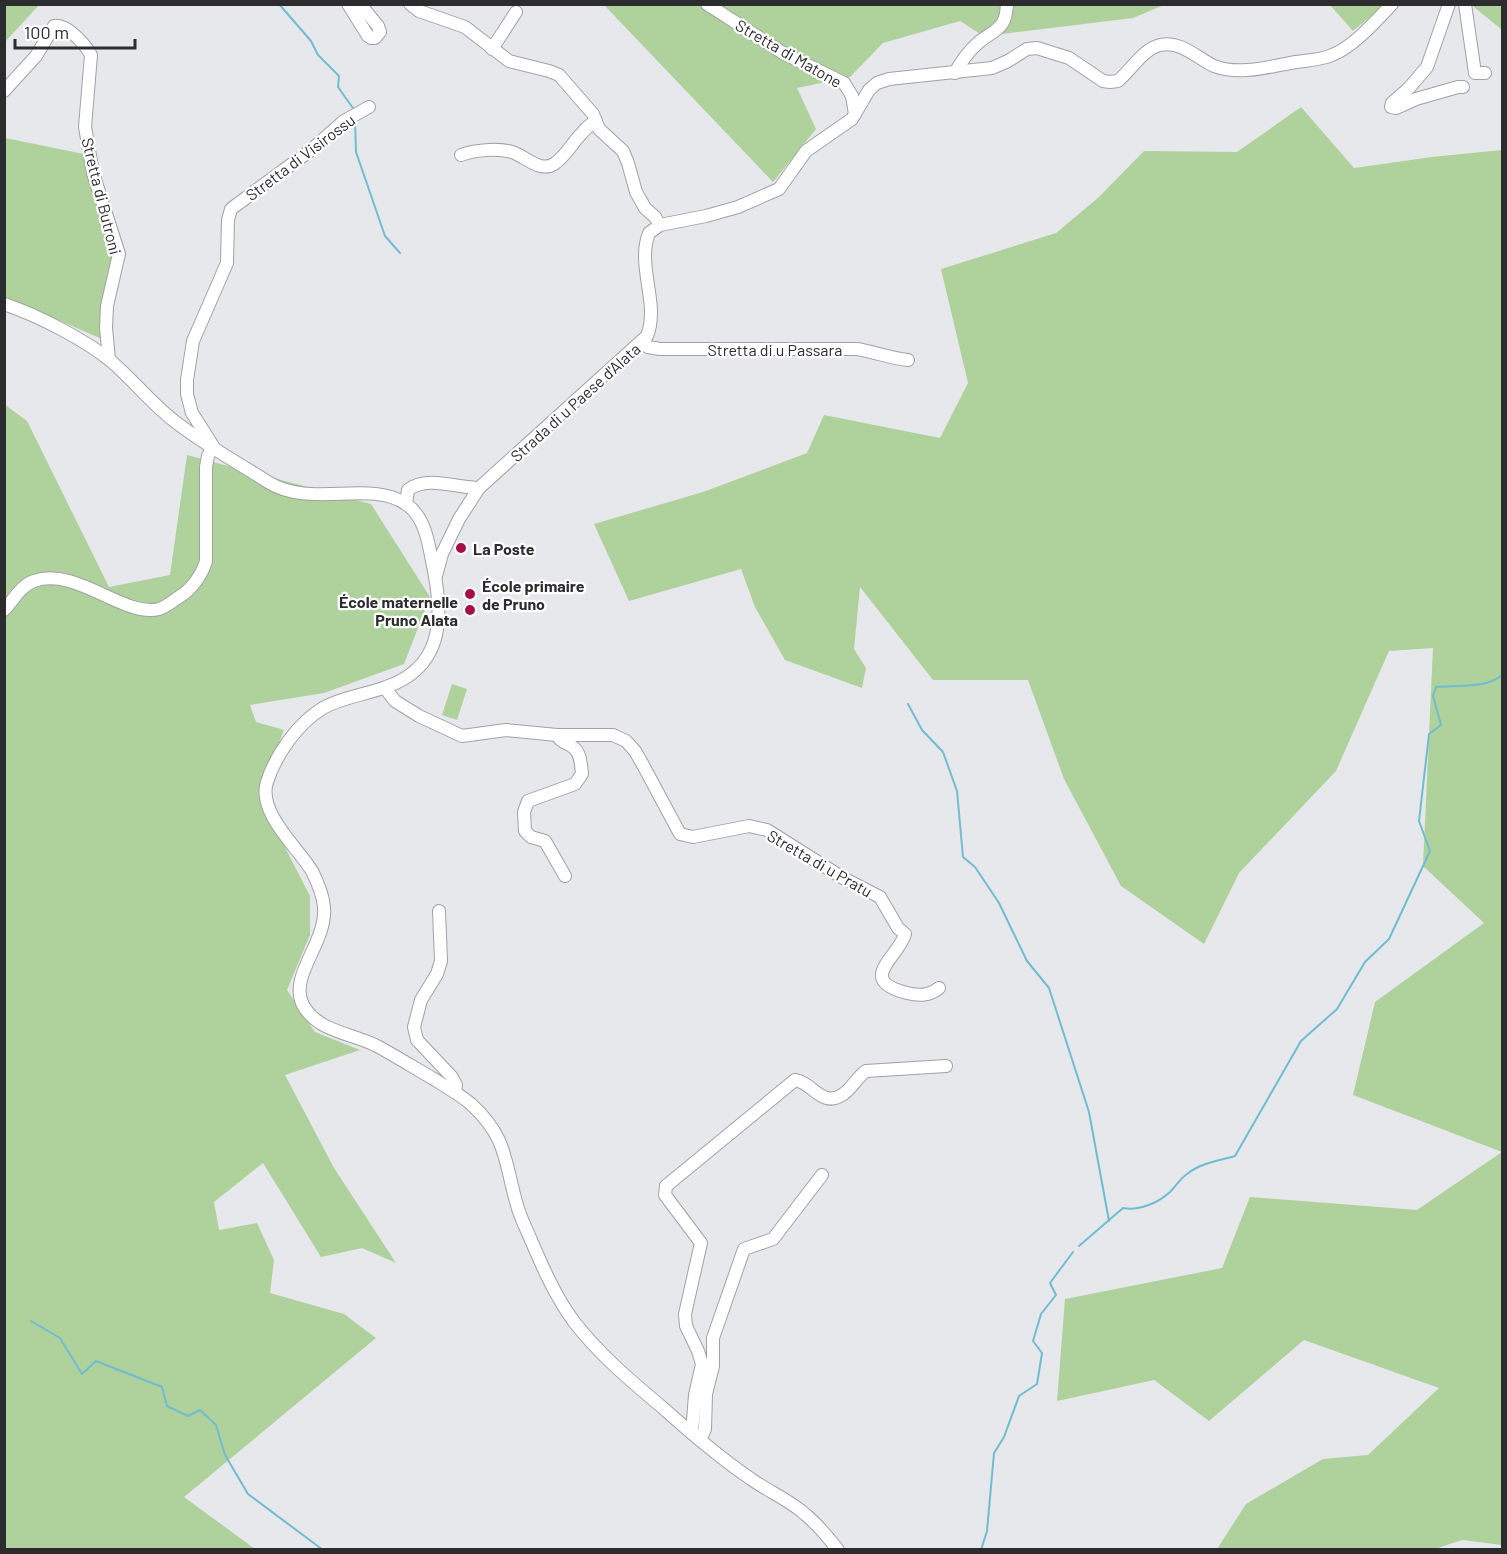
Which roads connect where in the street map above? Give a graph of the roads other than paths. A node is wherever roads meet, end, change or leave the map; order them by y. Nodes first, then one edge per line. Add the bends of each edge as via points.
1 (348, 4) edge
2 (360, 4) edge
3 (410, 4) edge
4 (707, 4) edge
5 (1007, 4) edge
6 (1392, 4) edge
7 (1449, 4) edge
8 (1465, 4) edge
9 (516, 12) dead end
10 (492, 49) junction
11 (955, 72) junction
12 (1485, 73) dead end
13 (1463, 87) dead end
14 (4, 91) edge
15 (369, 107) dead end
16 (855, 114) junction
17 (596, 120) junction
18 (461, 155) dead end
19 (660, 225) junction
20 (4, 304) edge
21 (641, 343) junction
22 (109, 359) junction
23 (908, 360) dead end
24 (213, 446) junction
25 (479, 488) junction
26 (408, 490) junction
27 (369, 494) junction
28 (406, 504) junction
29 (435, 578) junction
30 (4, 610) edge
31 (385, 688) junction
32 (557, 735) junction
33 (566, 876) dead end
34 (439, 911) dead end
35 (939, 988) dead end
36 (946, 1066) dead end
37 (455, 1092) junction
38 (822, 1175) dead end
39 (696, 1436) junction
40 (838, 1550) edge

1 - 2 street via 368,36 375,38 380,32 378,26
3 - 10 street via 465,27
4 - 16 street, Stretta di Matone via 783,53 844,83 852,96
5 - 11 street via 997,31 981,40
6 - 11 street via 1368,29 1334,55 1319,60 1223,69 1192,52 1163,44 1153,47 1118,81 1110,82 1069,57 1037,48 1027,49 992,68
7 - 13 street via 1427,67 1391,107
8 - 12 street via 1475,74
9 - 10 street
10 - 17 street via 509,61 559,75
11 - 16 street via 877,83
14 - 22 street, Stretta di Butroni via 36,56 54,26 61,26 76,37 92,55 85,127 93,173 119,254 107,306
15 - 24 street, Stretta di Visirossu via 344,121 231,209 227,263 193,341 187,380 192,413
16 - 19 street via 839,130 806,151 773,193 706,216
17 - 18 street via 554,164 546,167 503,150
17 - 19 street via 599,129 622,151 636,192
19 - 21 street, Strada di u Paese d'Alata via 646,240 650,329
20 - 22 street via 57,327
21 - 23 street, Stretta di u Passara via 660,349 857,349
21 - 25 street, Strada di u Paese d'Alata
22 - 24 street via 170,418
24 - 27 street via 276,487 322,496
24 - 30 street via 206,467 206,561 185,594 158,609 143,609 69,581 43,579 26,584
25 - 26 street via 434,483 413,485
25 - 29 street, Strada di u Paese d'Alata via 446,545
26 - 27 street via 376,490
26 - 28 street
27 - 28 street via 396,498
28 - 29 street via 421,520
29 - 31 street via 439,620 429,654 409,678
31 - 32 street, Stretta di u Pratu via 395,701 419,717 462,735 506,730
31 - 37 street via 343,699 309,718 287,742 266,783 274,819 313,873 324,903 321,932 304,968 299,994 313,1020 370,1043
32 - 33 street via 580,757 582,774 575,784 528,801 525,831 544,841
32 - 35 street, Stretta di u Pratu via 613,735 626,741 680,834 693,837 749,826 767,830 880,897 905,934 886,961 882,974 885,982 915,994 932,993
34 - 37 street via 441,961 421,1000 414,1027 417,1040 451,1076
36 - 39 street via 866,1071 840,1097 831,1099 795,1080 666,1186 665,1195 701,1243 685,1314 702,1364 696,1395
37 - 39 street via 492,1126 500,1140 518,1208 560,1301 625,1376
38 - 39 street via 773,1239 744,1249 713,1338 713,1366 705,1394 705,1430
39 - 40 street via 750,1479 804,1512

